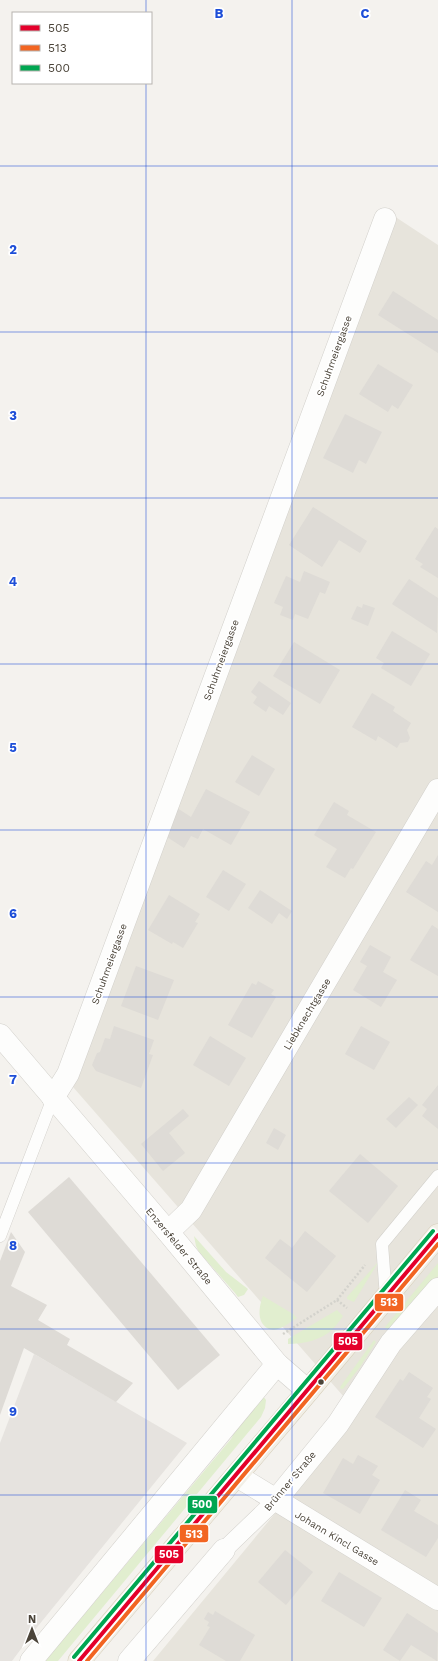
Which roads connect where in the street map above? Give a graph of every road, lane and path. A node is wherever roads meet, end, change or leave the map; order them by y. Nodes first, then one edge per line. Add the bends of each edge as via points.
1 (385, 219) dead end
2 (438, 790) edge
3 (0, 1035) edge
4 (53, 1098) junction
5 (438, 1176) edge
6 (168, 1232) junction
7 (438, 1235) edge
8 (0, 1236) edge
9 (382, 1244) junction
10 (438, 1289) edge
11 (386, 1297) junction
12 (270, 1355) junction
13 (308, 1391) junction
14 (237, 1476) junction
15 (276, 1500) junction
16 (224, 1550) joint
17 (438, 1599) edge
18 (31, 1661) edge
19 (79, 1661) edge
20 (129, 1661) edge

1 - 4 street, Schuhmeiergasse via 71,1067
2 - 6 street, Liebknechtgasse via 191,1210
3 - 4 street, Enzersfelder Straße
4 - 6 street, Enzersfelder Straße
4 - 8 lane
5 - 9 lane
6 - 12 street, Enzersfelder Straße
7 - 11 main road
9 - 11 lane
9 - 12 path via 336,1300
10 - 15 street, Brünner Straße via 391,1342 338,1424
11 - 13 main road
12 - 13 street, Enzersfelder Straße
12 - 18 street
13 - 14 main road
14 - 15 street, Johann Kincl Gasse
14 - 19 main road
15 - 16 street, Brünner Straße
15 - 17 street, Johann Kincl Gasse
16 - 20 street, Brünner Straße

